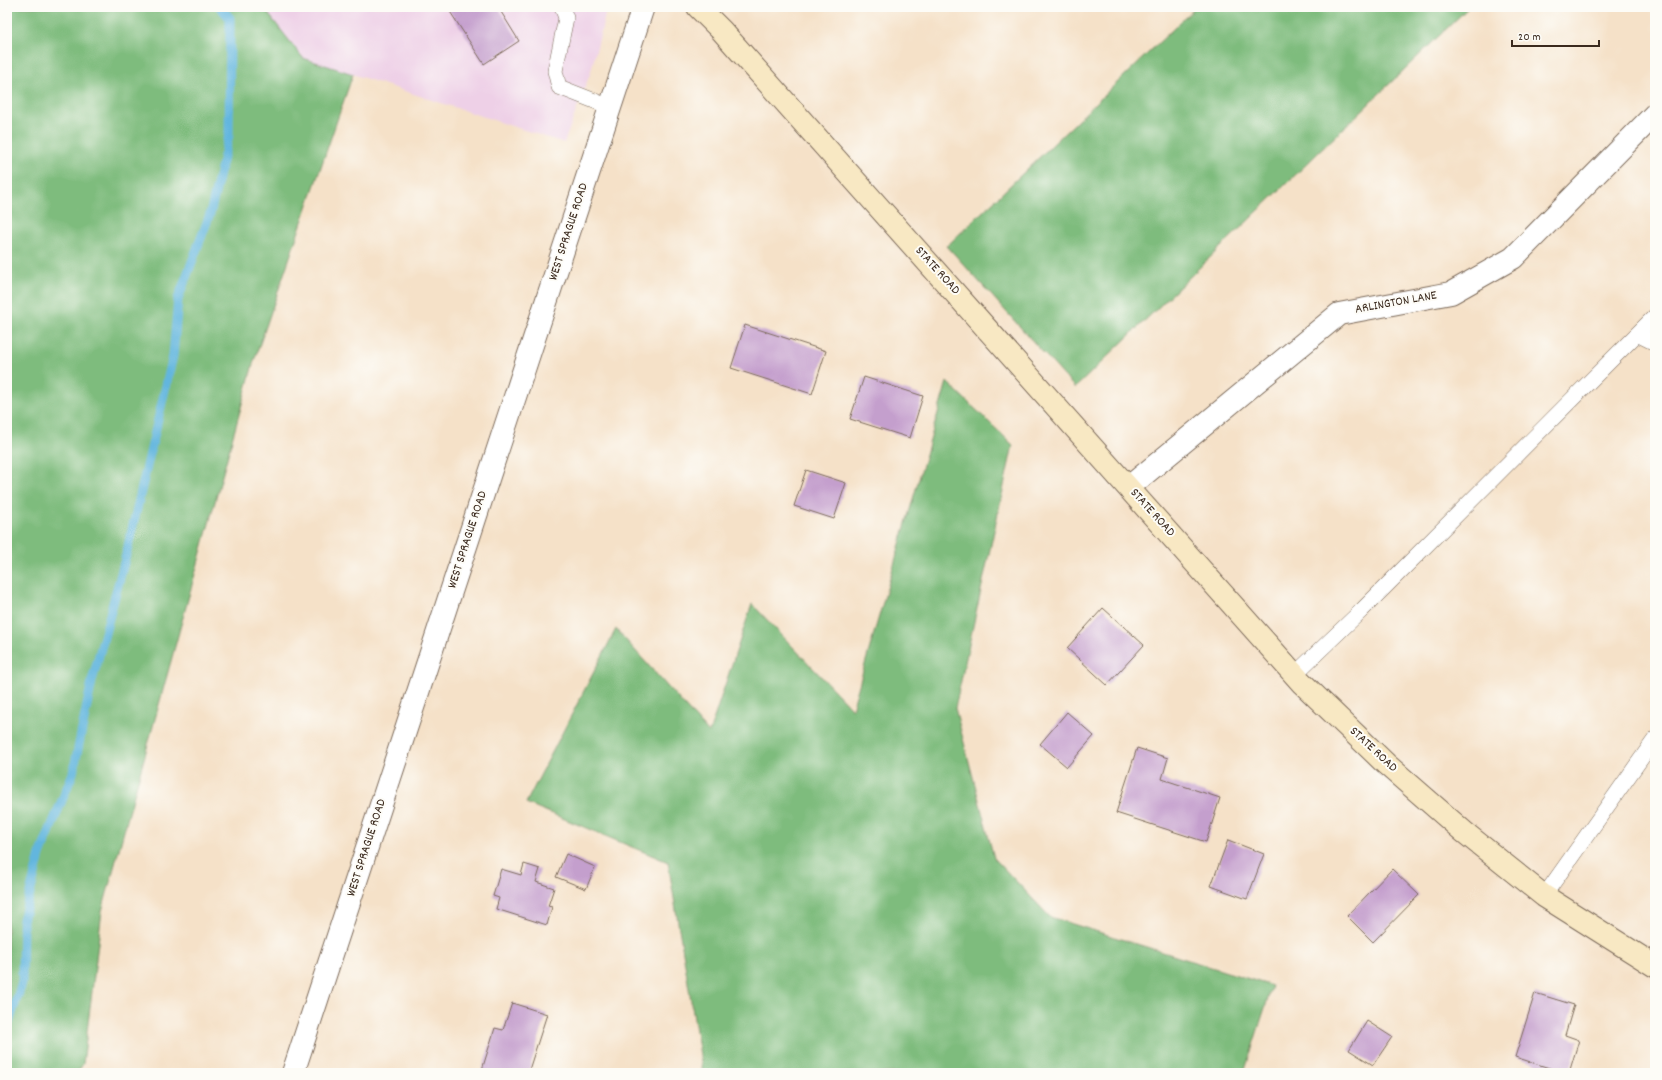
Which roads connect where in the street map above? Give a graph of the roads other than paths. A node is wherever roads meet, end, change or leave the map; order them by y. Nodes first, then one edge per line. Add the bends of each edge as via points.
1 (562, 7) edge
2 (643, 7) edge
3 (698, 7) edge
4 (610, 107) junction
5 (1655, 114) edge
6 (1655, 316) edge
7 (1637, 334) junction
8 (1655, 343) edge
9 (1129, 487) junction
10 (1295, 674) junction
11 (1655, 739) edge
12 (1544, 896) junction
13 (1655, 966) edge
14 (293, 1073) edge

1 - 4 lane via 566,18 555,71 559,87
2 - 4 street, WEST SPRAGUE ROAD
3 - 9 main road, STATE ROAD
4 - 14 street, WEST SPRAGUE ROAD
5 - 9 street, ARLINGTON LANE via 1513,258 1451,293 1339,314
6 - 7 lane
7 - 8 lane
7 - 10 lane
9 - 10 main road, STATE ROAD
10 - 12 main road, STATE ROAD via 1386,764 1464,832
11 - 12 lane
12 - 13 main road, STATE ROAD

